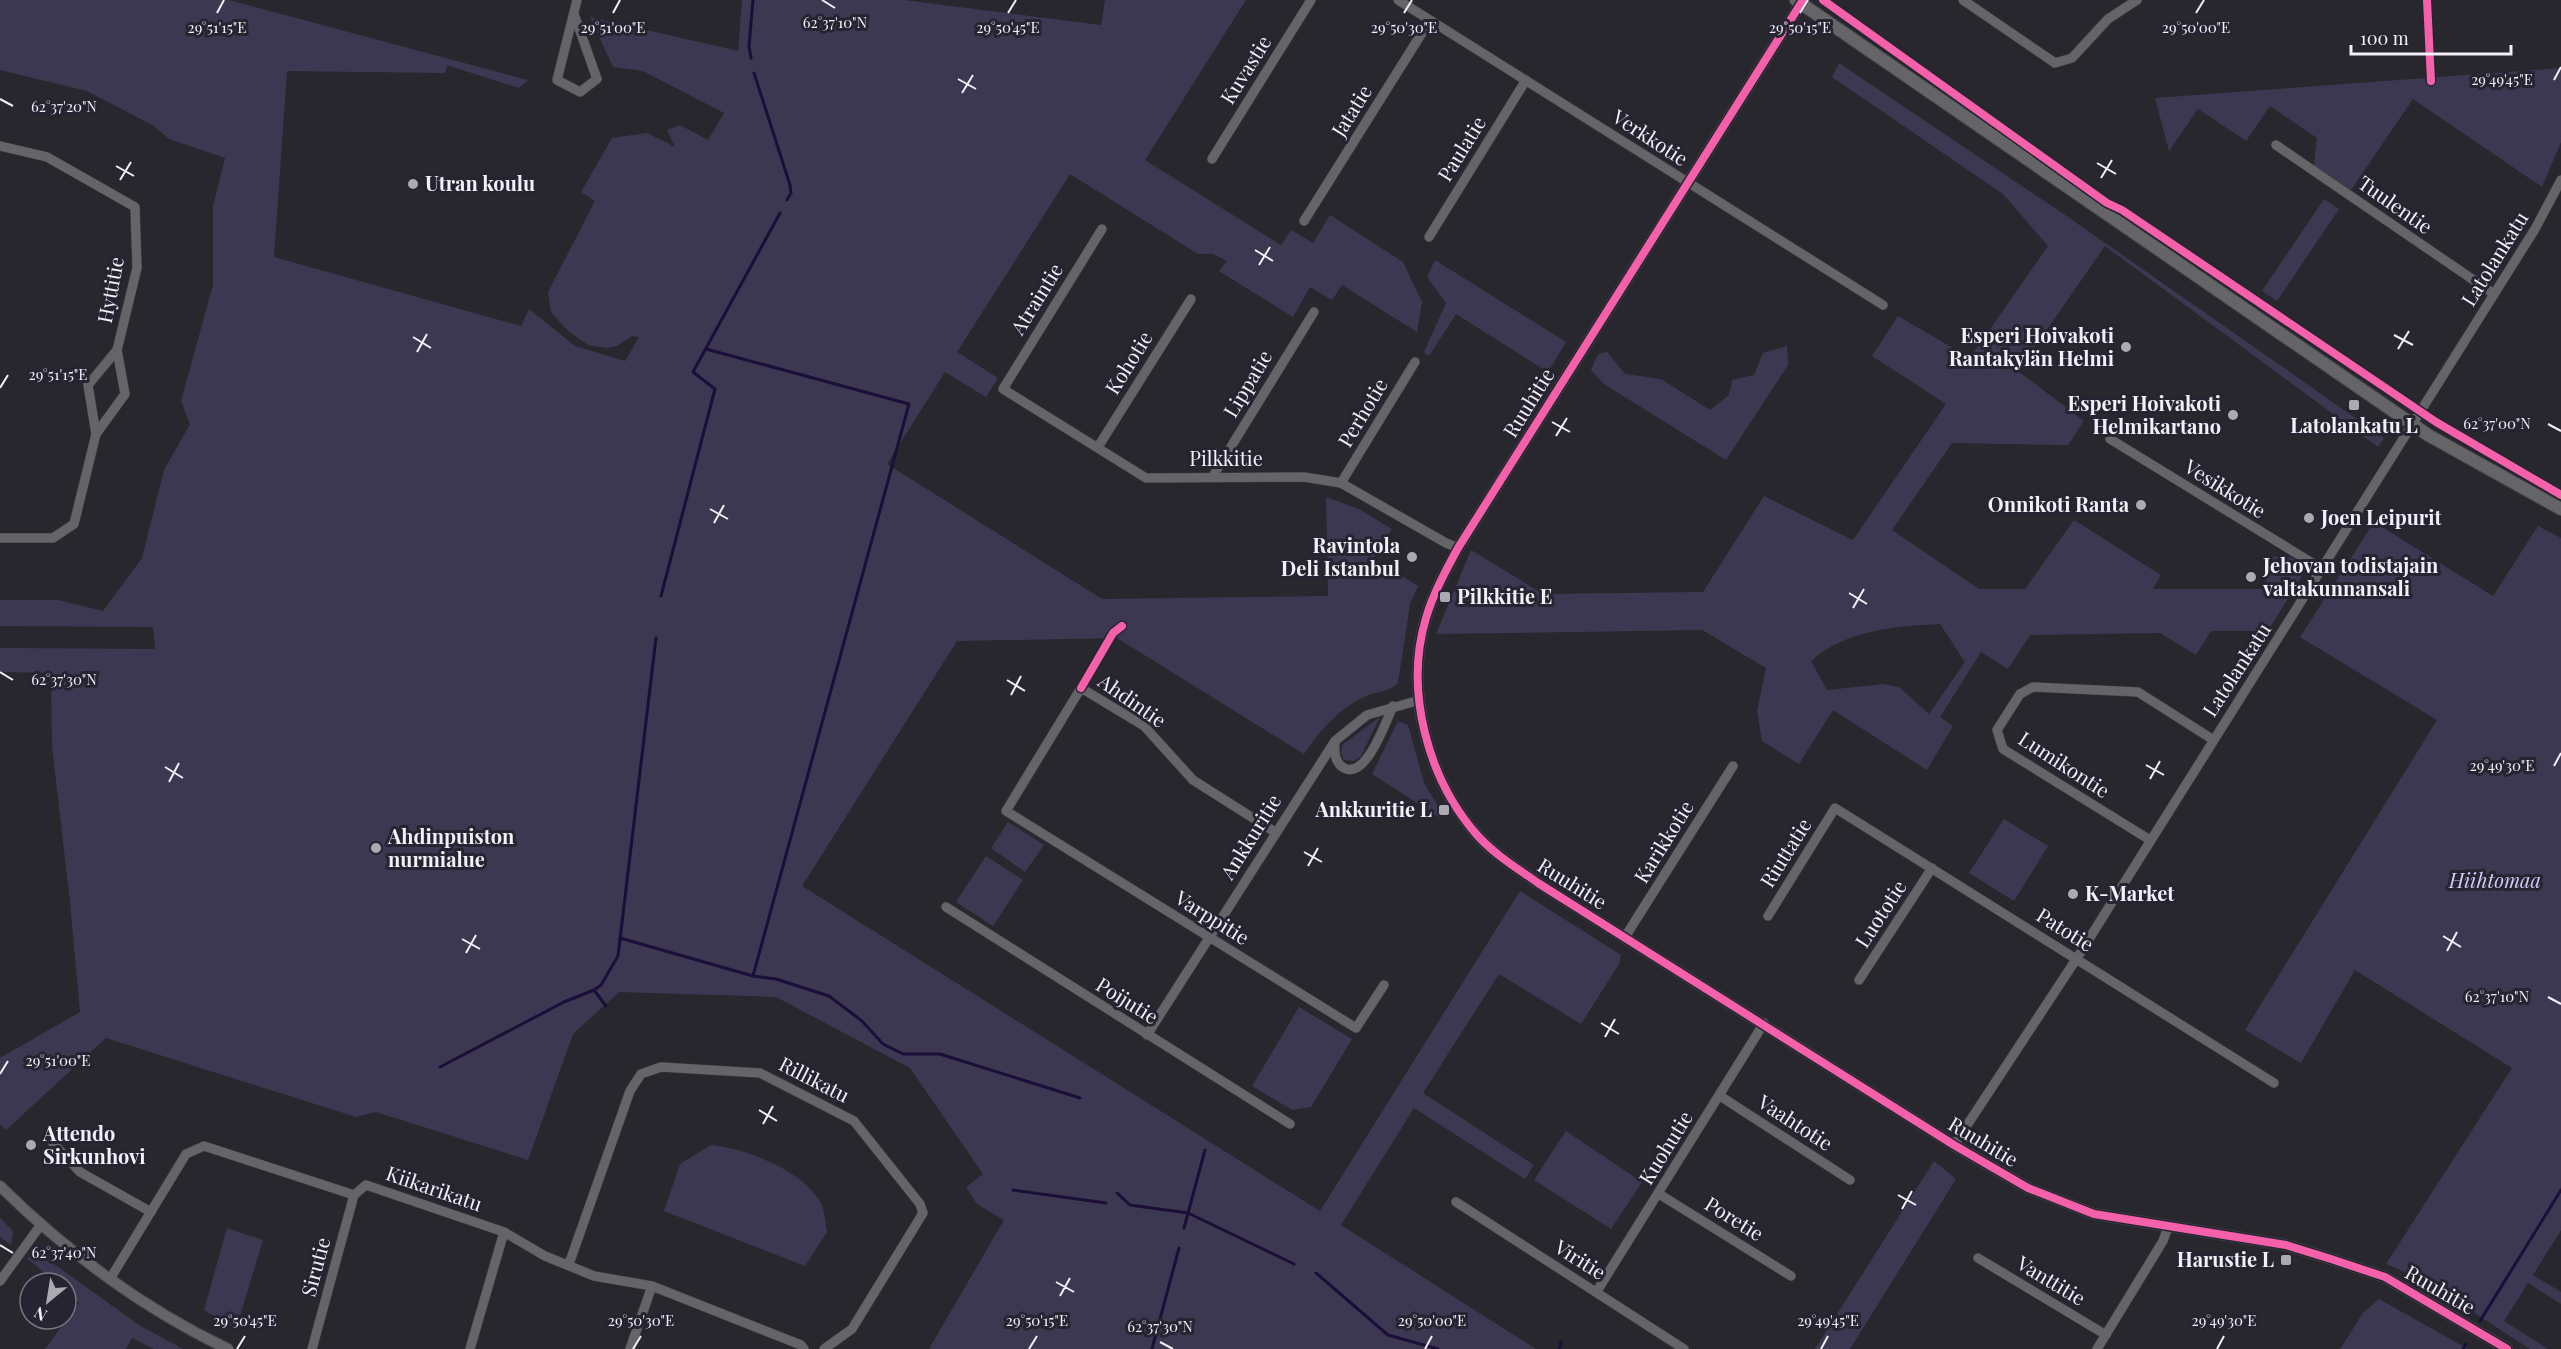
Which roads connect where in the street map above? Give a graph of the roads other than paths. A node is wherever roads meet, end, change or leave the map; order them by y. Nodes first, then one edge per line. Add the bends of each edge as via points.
1 (578, 0) edge
2 (1311, 0) edge
3 (1398, 0) edge
4 (1963, 0) edge
5 (2137, 0) edge
6 (1800, 1) edge
7 (574, 14) junction
8 (1430, 20) junction
9 (1526, 80) junction
10 (2276, 145) dead end
11 (0, 146) edge
12 (1212, 159) dead end
13 (2561, 180) edge
14 (1687, 183) junction
15 (1304, 221) dead end
16 (1102, 229) dead end
17 (1429, 237) dead end
18 (2494, 294) junction
19 (1191, 298) dead end
20 (1883, 305) dead end
21 (1314, 312) dead end
22 (117, 350) junction
23 (1415, 362) dead end
24 (1003, 389) joint
25 (2413, 425) junction
26 (96, 434) junction
27 (2110, 439) dead end
28 (1098, 447) junction
29 (1213, 476) junction
30 (1341, 483) junction
31 (2561, 509) edge
32 (0, 538) edge
33 (1458, 548) junction
34 (2322, 569) junction
35 (1419, 700) junction
36 (1393, 706) junction
37 (2212, 740) junction
38 (1335, 741) junction
39 (1733, 766) dead end
40 (1835, 808) joint
41 (1006, 811) joint
42 (1275, 832) junction
43 (2150, 840) junction
44 (1932, 868) junction
45 (946, 907) dead end
46 (1768, 916) dead end
47 (1625, 937) junction
48 (1209, 938) junction
49 (2077, 958) junction
50 (1859, 980) dead end
51 (1384, 985) dead end
52 (1764, 1023) junction
53 (1147, 1035) junction
54 (2274, 1083) dead end
55 (1720, 1096) junction
56 (1290, 1124) dead end
57 (52, 1142) dead end
58 (1954, 1145) junction
59 (1850, 1180) dead end
60 (0, 1186) edge
61 (1659, 1194) junction
62 (354, 1195) junction
63 (1456, 1202) dead end
64 (151, 1212) junction
65 (40, 1226) junction
66 (2168, 1227) junction
67 (504, 1232) junction
68 (1978, 1258) dead end
69 (569, 1264) junction
70 (1791, 1276) dead end
71 (110, 1279) junction
72 (0, 1281) edge
73 (652, 1286) junction
74 (1597, 1292) junction
75 (2106, 1335) junction
76 (215, 1346) edge
77 (228, 1349) edge
78 (312, 1349) edge
79 (470, 1349) edge
80 (630, 1349) edge
81 (804, 1349) edge
82 (824, 1349) edge
83 (1684, 1349) edge
84 (2097, 1349) edge
85 (2507, 1349) edge

1 - 7 street
2 - 12 street, Kuvastie
3 - 8 street, Verkkotie
4 - 5 street via 2055,63 2072,58 2108,19
6 - 14 street, Ruuhitie
6 - 25 main road
7 - 7 street via 597,79 580,92 557,80
8 - 9 street, Verkkotie
8 - 15 street, Jatatie
9 - 14 street, Verkkotie
9 - 17 street, Paulatie
10 - 18 street, Tuulentie
11 - 22 street, Hyttitie via 47,157 135,207 137,268
13 - 18 street, Latolankatu
14 - 20 street, Verkkotie
14 - 33 street, Ruuhitie
16 - 24 street, Atraintie
18 - 25 street, Latolankatu
19 - 28 street, Kohotie
21 - 29 street, Lippatie
22 - 26 street, Hyttitie via 125,394
22 - 26 street, Hyttitie via 88,385
23 - 30 street, Perhotie
24 - 28 street, Pilkkitie
25 - 31 main road
25 - 34 street, Latolankatu
26 - 32 street, Hyttitie via 74,524 53,538
27 - 34 street, Vesikkotie
28 - 29 street, Pilkkitie via 1146,478
29 - 30 street, Pilkkitie via 1304,477
30 - 33 street, Pilkkitie
33 - 35 street, Ruuhitie via 1426,619 1417,673
34 - 37 street, Latolankatu
35 - 36 street, Ankkuritie
35 - 47 street, Ruuhitie via 1434,760 1459,812 1478,836 1501,858
36 - 38 street, Ankkuritie via 1367,715
36 - 38 street via 1360,767 1342,768 1334,752
37 - 43 street, Latolankatu
37 - 43 street, Lumikontie via 2138,692 2033,687 2020,694 1997,730 2003,749
38 - 42 street, Ankkuritie
39 - 47 street, Karikkotie
40 - 44 street, Patotie
40 - 46 street, Riuttatie
41 - 42 street, Ahdintie via 1081,687 1144,726 1193,780
41 - 48 street, Varppitie
42 - 48 street, Ankkuritie
43 - 49 street, Latolankatu
44 - 49 street, Patotie
44 - 50 street, Luototie
45 - 53 street, Poijutie
47 - 52 street, Ruuhitie
48 - 51 street, Varppitie via 1356,1029
48 - 53 street, Ankkuritie
49 - 54 street, Patotie
49 - 58 street, Latolankatu
52 - 55 street, Kuohutie
52 - 58 street, Ruuhitie
53 - 56 street, Poijutie
55 - 59 street, Vaahtotie
55 - 61 street, Kuohutie
57 - 64 street via 80,1172
58 - 66 street, Ruuhitie via 1997,1172 2057,1201 2094,1214
60 - 65 street
61 - 70 street, Poretie
61 - 74 street, Kuohutie
62 - 64 street, Kiikarikatu via 204,1146 186,1154
62 - 67 street, Kiikarikatu via 366,1185
62 - 78 street, Sirutie
63 - 74 street, Viritie
64 - 71 street, Kiikarikatu
65 - 71 street
65 - 72 street
66 - 75 street
66 - 85 street, Ruuhitie via 2286,1245 2385,1278
67 - 69 street, Kiikarikatu via 545,1256
67 - 79 street
68 - 75 street, Vanttitie
69 - 73 street, Kiikarikatu via 594,1276
69 - 82 street, Rillikatu via 630,1091 640,1074 661,1067 760,1073 854,1121 923,1213 852,1329
71 - 76 street
73 - 80 street
73 - 81 street, Kiikarikatu
74 - 83 street, Viritie
75 - 84 street
76 - 77 street

